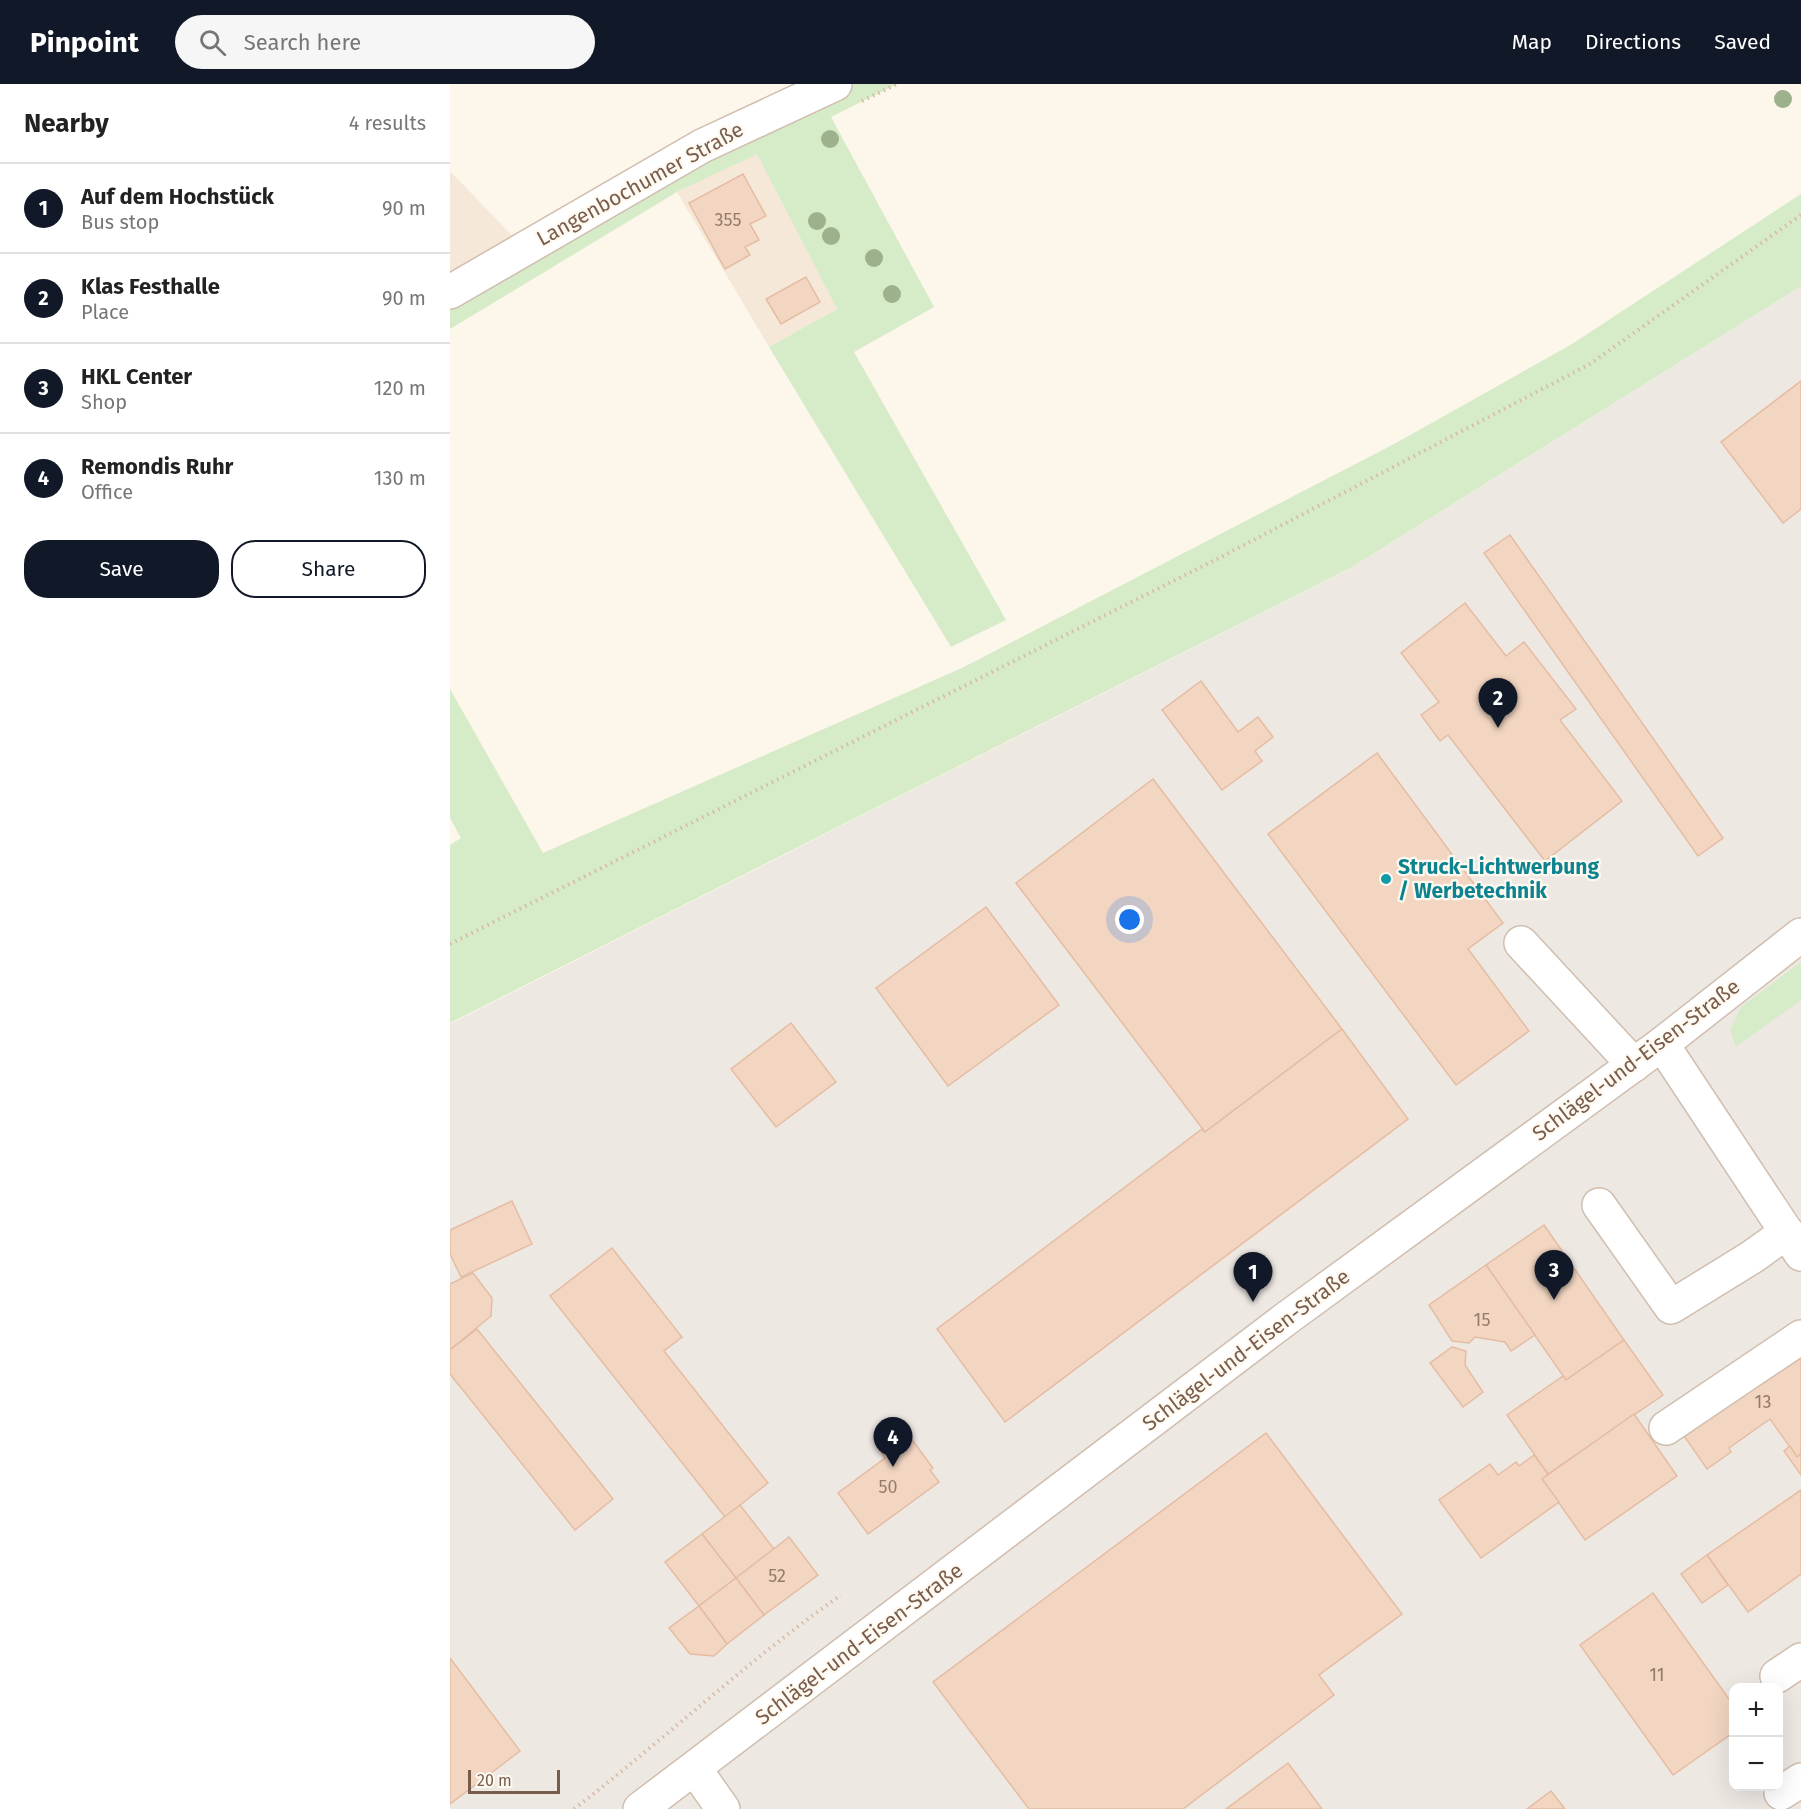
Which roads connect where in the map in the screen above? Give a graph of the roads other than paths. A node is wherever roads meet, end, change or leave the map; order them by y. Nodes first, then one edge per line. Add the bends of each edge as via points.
1 (835, 84) edge
2 (450, 292) edge
3 (1801, 935) edge
4 (1521, 943) dead end
5 (1662, 1044) junction
6 (1634, 1065) junction
7 (1599, 1205) dead end
8 (1794, 1243) edge
9 (1801, 1337) edge
10 (1666, 1428) dead end
11 (694, 1769) junction
12 (640, 1809) edge
13 (723, 1809) edge

1 - 2 street, Langenbochumer Straße via 702,146
3 - 5 street, Schlägel-und-Eisen-Straße
4 - 6 street
5 - 6 street, Schlägel-und-Eisen-Straße
5 - 8 street
6 - 11 street, Schlägel-und-Eisen-Straße via 1287,1318
7 - 8 street via 1671,1307 1752,1257
9 - 10 street
11 - 12 street, Schlägel-und-Eisen-Straße
11 - 13 street

